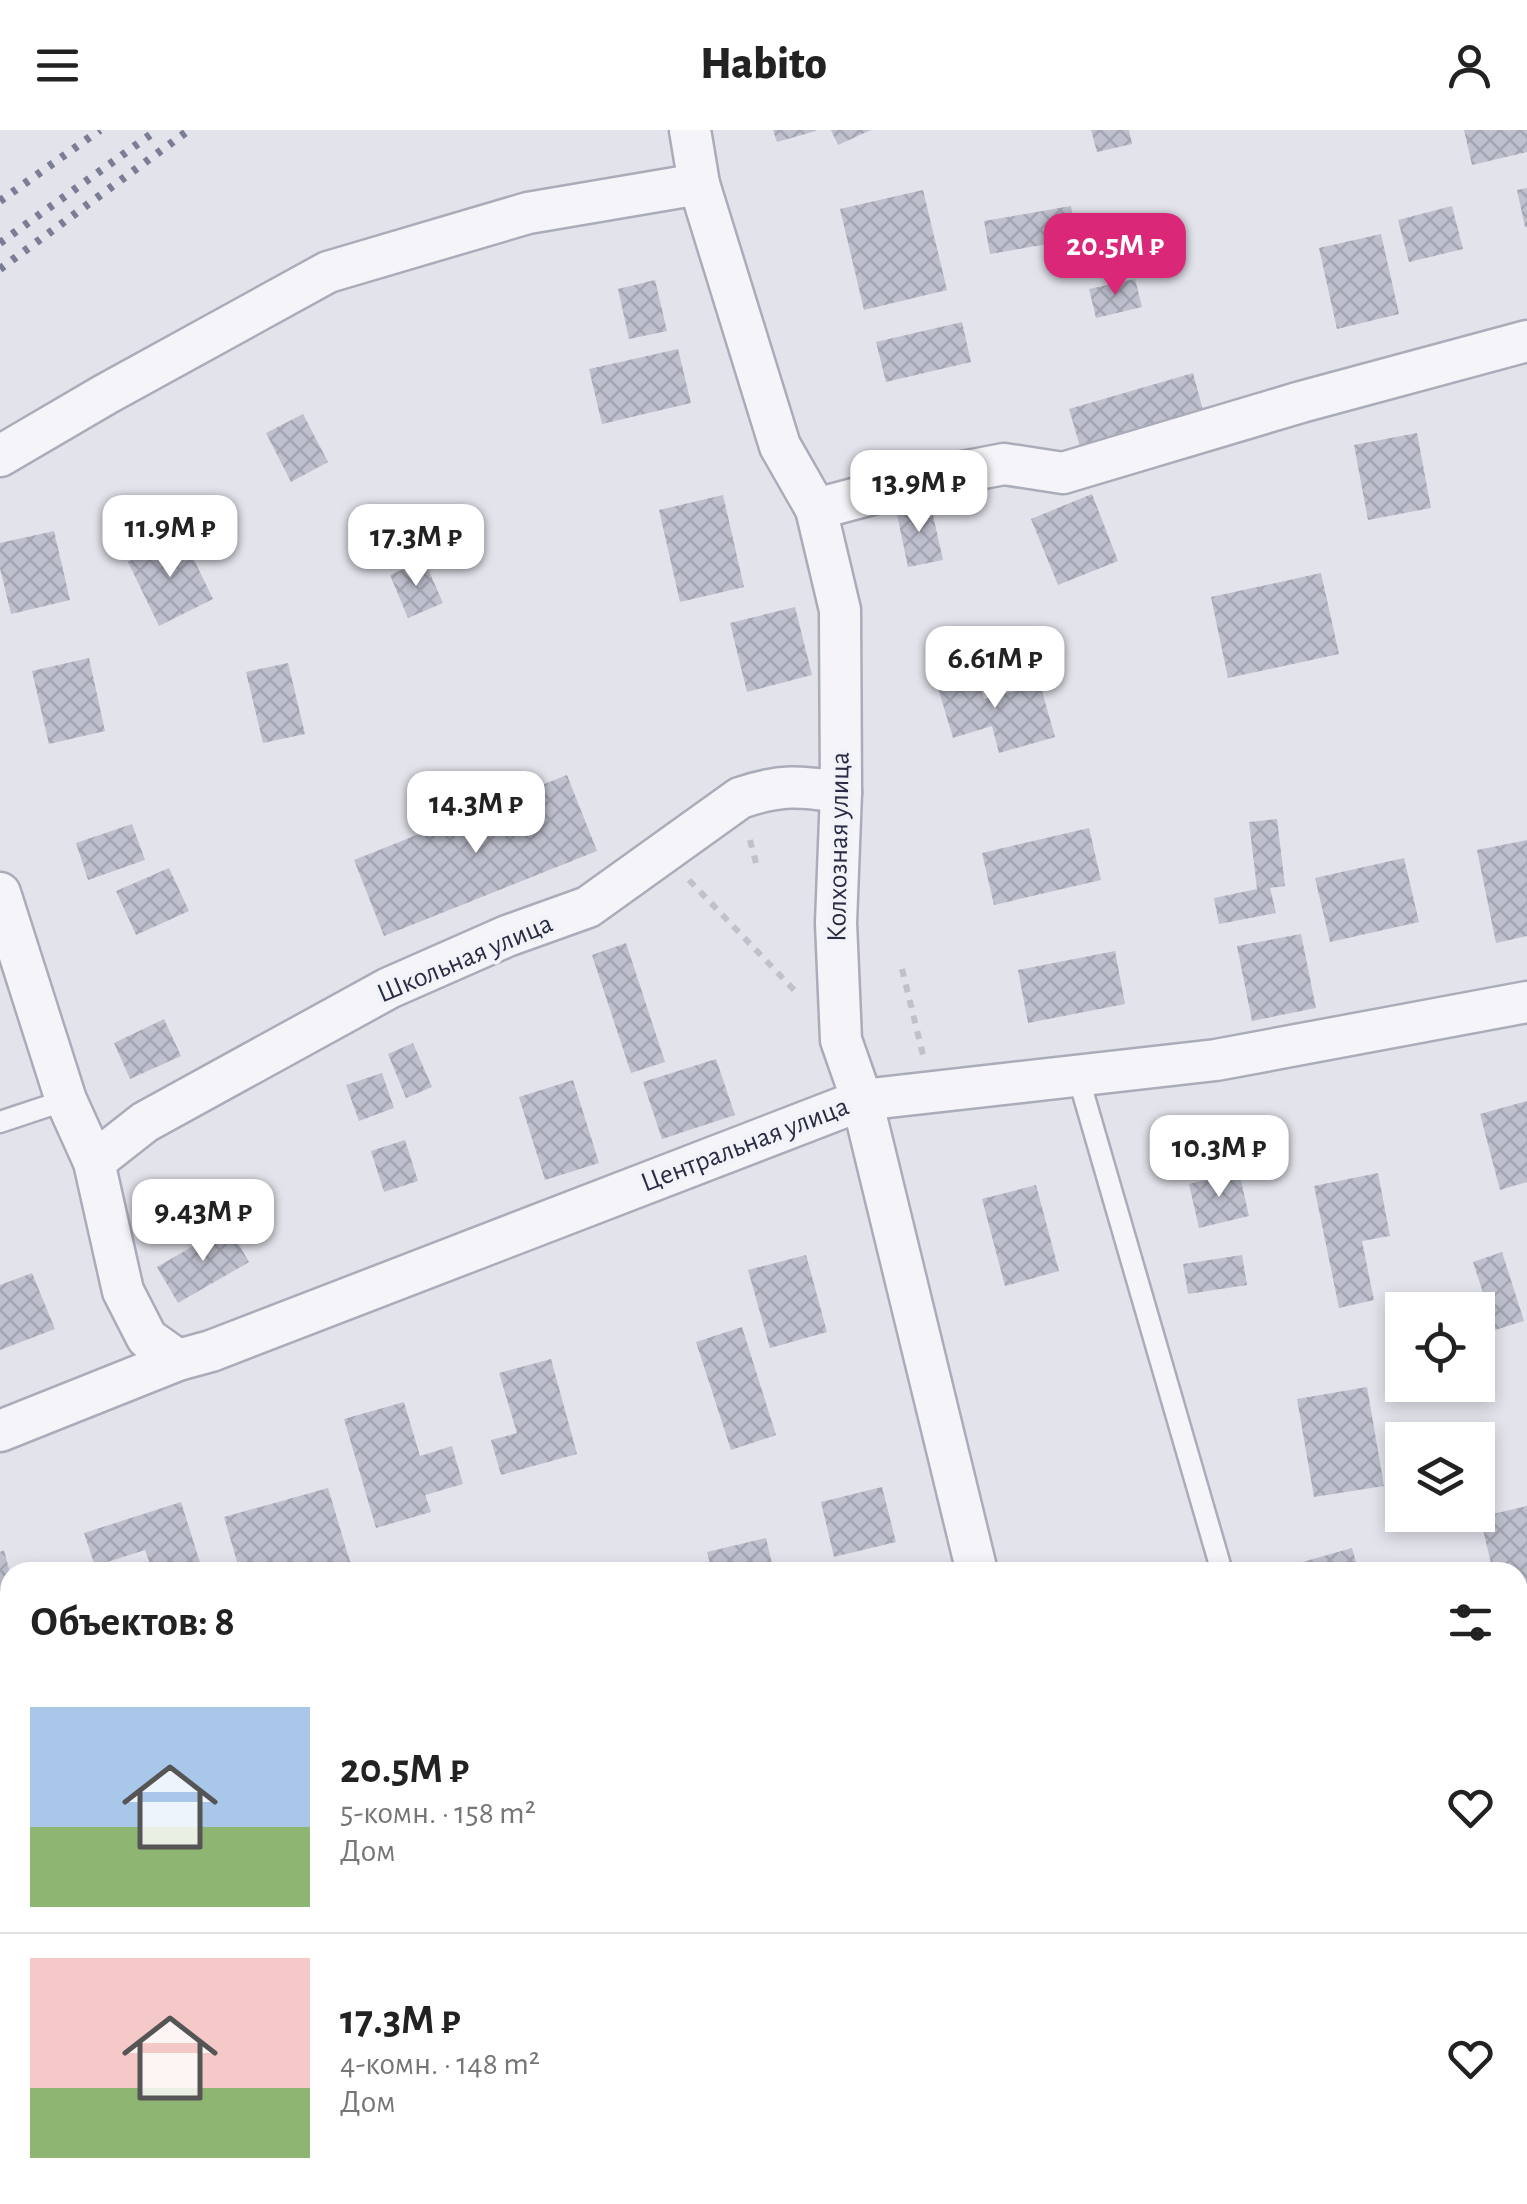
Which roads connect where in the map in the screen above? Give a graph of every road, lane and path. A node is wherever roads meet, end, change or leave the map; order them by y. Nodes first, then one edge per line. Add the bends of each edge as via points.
1 (690, 130) edge
2 (699, 184) junction
3 (1527, 341) edge
4 (0, 456) edge
5 (816, 509) junction
6 (841, 792) junction
7 (664, 853) junction
8 (0, 893) edge
9 (902, 969) dead end
10 (1527, 1002) edge
11 (842, 1040) junction
12 (1078, 1076) junction
13 (932, 1092) junction
14 (66, 1100) junction
15 (862, 1100) junction
16 (0, 1122) edge
17 (94, 1162) junction
18 (178, 1360) junction
19 (0, 1431) edge
20 (975, 1562) edge
21 (1219, 1562) edge

1 - 2 street, Колхозная улица
2 - 4 street via 528,213 328,272
2 - 5 street, Колхозная улица via 780,446
3 - 5 street via 1063,473 1004,464
5 - 6 street, Колхозная улица via 840,610
6 - 7 street, Школьная улица via 769,788 740,798
6 - 11 street, Колхозная улица via 836,923
7 - 11 path
7 - 17 street, Школьная улица via 588,908 389,988 145,1122
8 - 14 street
9 - 13 path
10 - 12 street, Центральная улица via 1216,1060
11 - 15 street, Колхозная улица
12 - 13 street, Центральная улица
12 - 21 lane
13 - 15 street, Центральная улица
14 - 16 lane
14 - 17 street
15 - 18 street, Центральная улица
15 - 20 street, Колхозная улица
17 - 18 street via 123,1291 147,1338
18 - 19 street, Центральная улица

